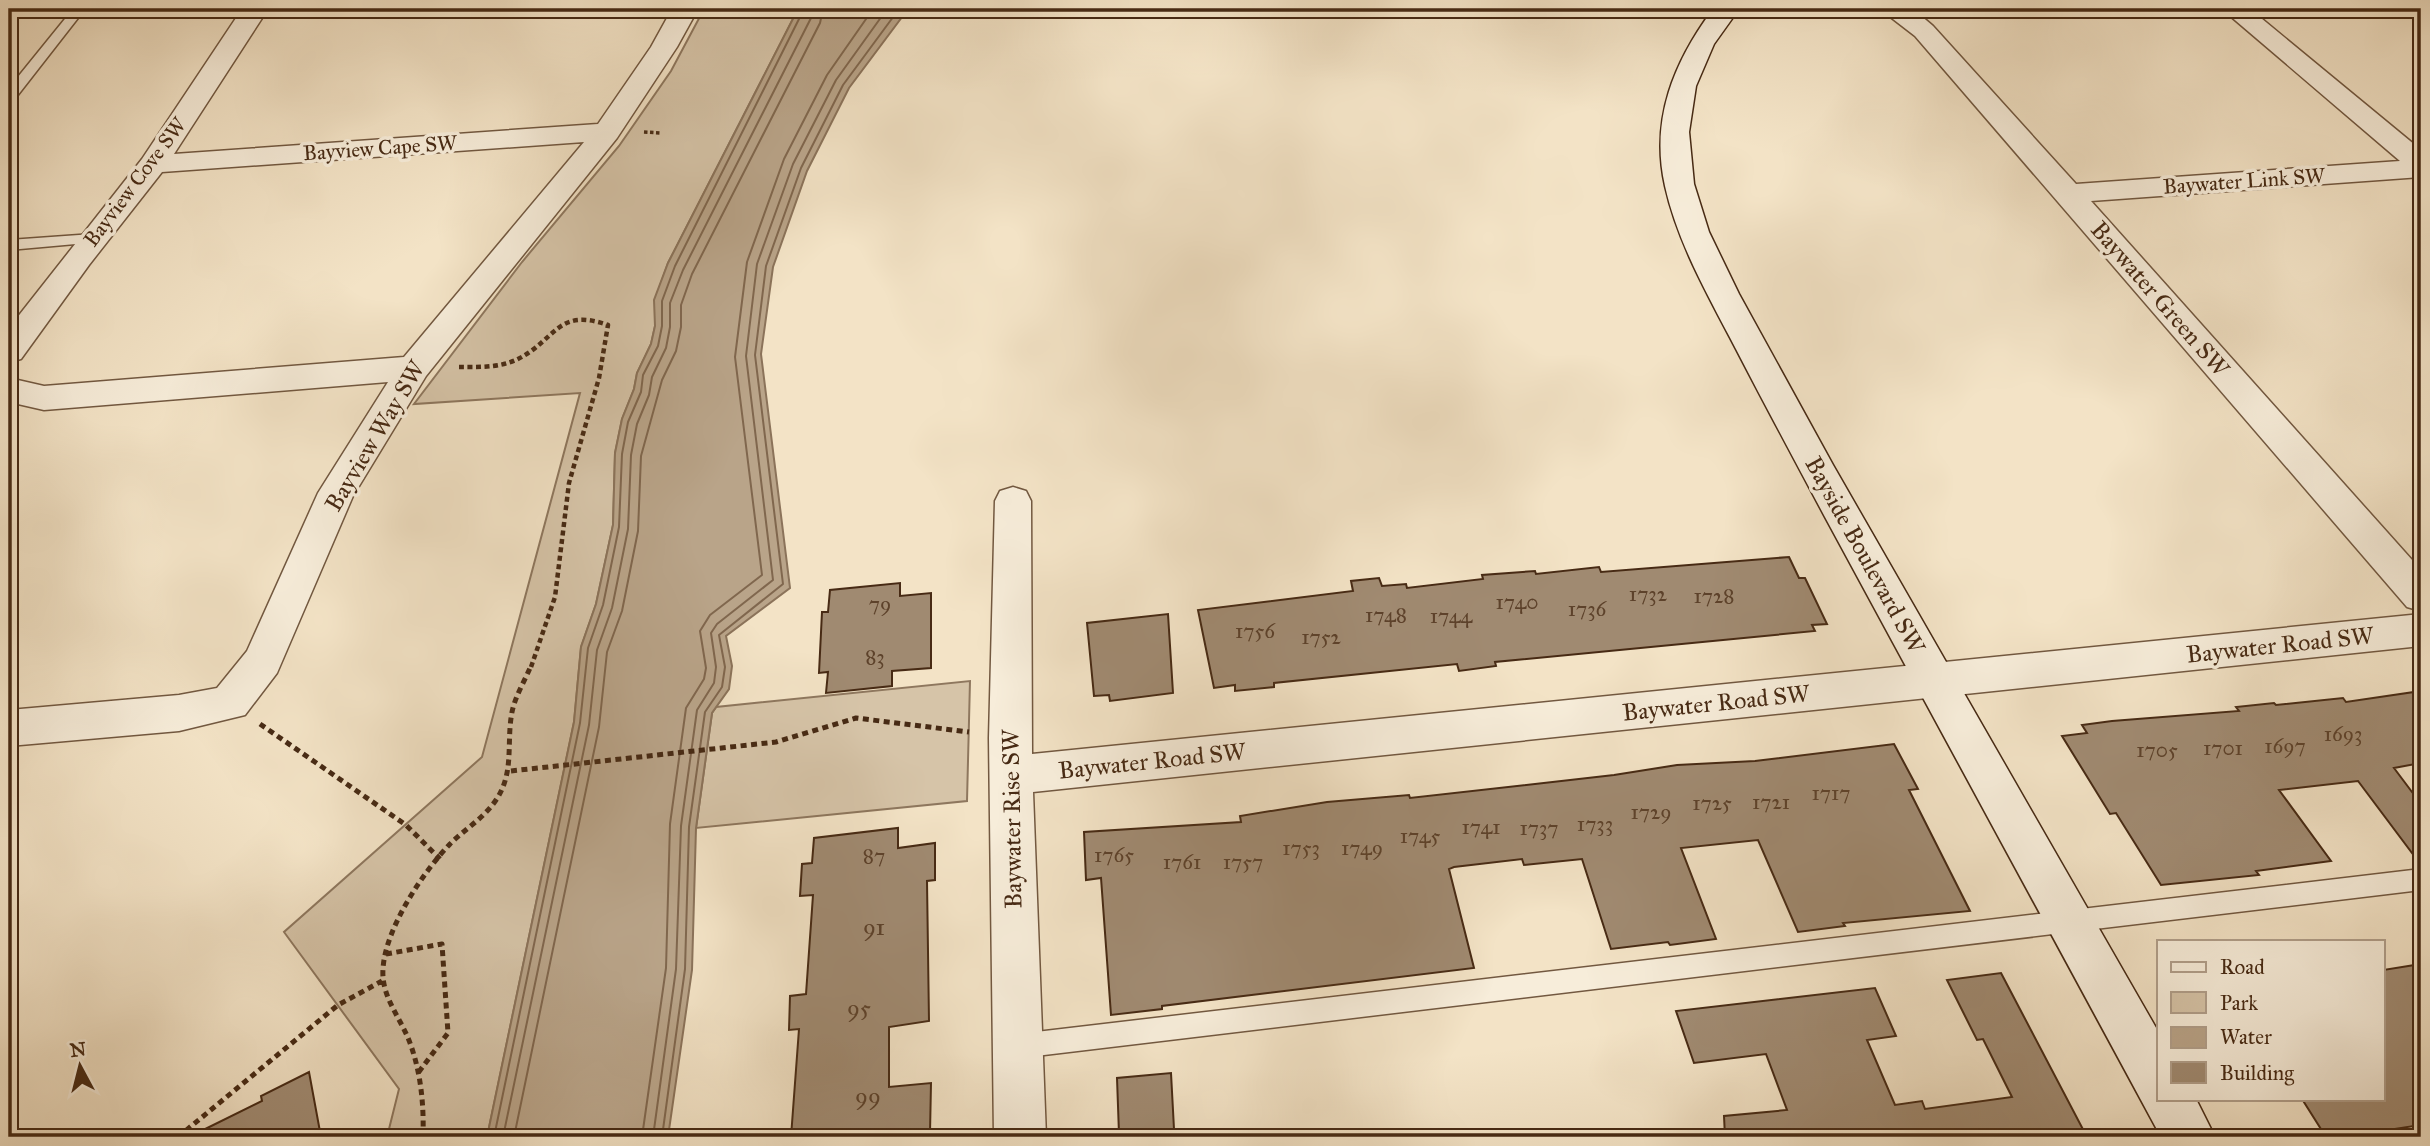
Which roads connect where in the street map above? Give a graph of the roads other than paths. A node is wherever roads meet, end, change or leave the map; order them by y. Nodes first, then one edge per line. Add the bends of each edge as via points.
1 (79, 9) edge
2 (255, 9) edge
3 (685, 9) edge
4 (1726, 9) edge
5 (1893, 9) edge
6 (2235, 9) edge
7 (9, 97) edge
8 (607, 132) junction
9 (153, 164) junction
10 (2421, 166) edge
11 (2067, 194) junction
12 (93, 239) junction
13 (9, 245) edge
14 (9, 351) edge
15 (414, 368) junction
16 (9, 390) edge
17 (1013, 501) dead end
18 (2421, 596) edge
19 (2421, 631) edge
20 (1935, 680) junction
21 (9, 728) edge
22 (1010, 757) junction
23 (2421, 879) edge
24 (2069, 921) junction
25 (1018, 1046) junction
26 (2157, 1078) edge
27 (2169, 1100) edge
28 (1020, 1137) edge
29 (2189, 1137) edge

1 - 7 lane
2 - 9 street, Bayview Cove SW
3 - 8 street, Bayview Way SW
4 - 20 street, Bayside Boulevard SW via 1701,43 1682,86 1675,132 1679,184 1694,232 1723,294
5 - 11 street, Baywater Green SW via 1924,31
6 - 10 street
8 - 9 street, Bayview Cape SW
8 - 15 street, Bayview Way SW
9 - 12 street, Bayview Cove SW
10 - 11 street, Baywater Link SW
11 - 18 street, Baywater Green SW
12 - 13 lane
12 - 14 street, Bayview Cove SW
15 - 16 street via 44,398
15 - 21 street, Bayview Way SW via 336,493 263,661 230,704
17 - 22 street, Baywater Rise SW
19 - 20 street, Baywater Road SW
20 - 22 street, Baywater Road SW
20 - 24 street, Bayside Boulevard SW
22 - 25 street, Baywater Rise SW
23 - 24 lane
24 - 25 lane
24 - 26 street, Bayside Boulevard SW
25 - 28 street, Baywater Rise SW
27 - 29 street

